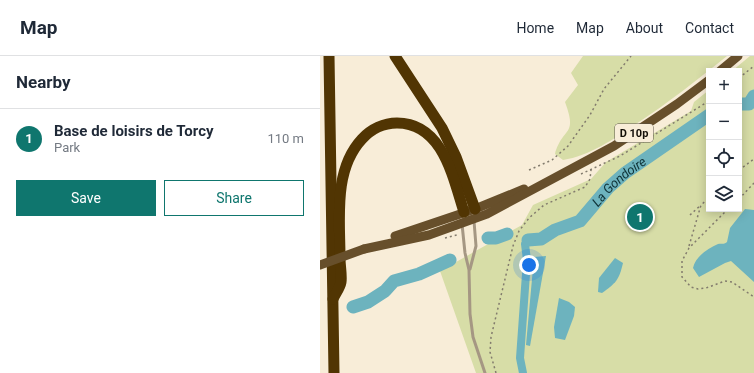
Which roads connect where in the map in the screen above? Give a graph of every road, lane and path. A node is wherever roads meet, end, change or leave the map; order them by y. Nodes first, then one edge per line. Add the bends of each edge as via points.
1 (330, 56) edge
2 (395, 56) edge
3 (631, 56) edge
4 (738, 56) edge
5 (754, 66) edge
6 (724, 68) edge
7 (742, 76) edge
8 (706, 82) edge
9 (706, 103) edge
10 (754, 159) edge
11 (742, 168) edge
12 (529, 170) dead end
13 (754, 183) edge
14 (742, 196) edge
15 (706, 201) edge
16 (701, 206) junction
17 (725, 212) edge
18 (471, 213) junction
19 (690, 215) dead end
20 (462, 224) junction
21 (689, 248) junction
22 (364, 249) junction
23 (320, 265) edge
24 (470, 270) junction
25 (754, 297) edge
26 (333, 299) junction
27 (483, 368) junction
28 (334, 373) edge
29 (480, 373) edge
30 (485, 373) edge
31 (496, 373) edge

1 - 26 highway
2 - 18 highway via 442,128 456,157
3 - 12 path via 604,89 590,115 568,146 552,160
4 - 6 main road
5 - 7 path
8 - 18 main road, D 10p via 620,141 553,177
9 - 31 path via 620,156 590,169 591,177 585,186 540,207 525,223 516,238 491,337 490,352
10 - 11 path
13 - 14 path
15 - 16 path
16 - 19 path
16 - 21 path
17 - 21 path
18 - 20 main road, D 10p
18 - 22 main road, D 10p via 377,242
18 - 24 lane via 476,246
18 - 26 highway via 446,158 427,133 412,125 400,123 386,124 369,132 355,148 344,171 341,188 340,283
20 - 22 main road, D 10p
20 - 24 lane via 465,253
21 - 25 path via 682,260 681,270 682,277 691,287 706,288 729,281
22 - 23 main road, D 10p, bridge
24 - 27 lane via 472,330
26 - 28 highway
27 - 29 lane
27 - 30 lane

